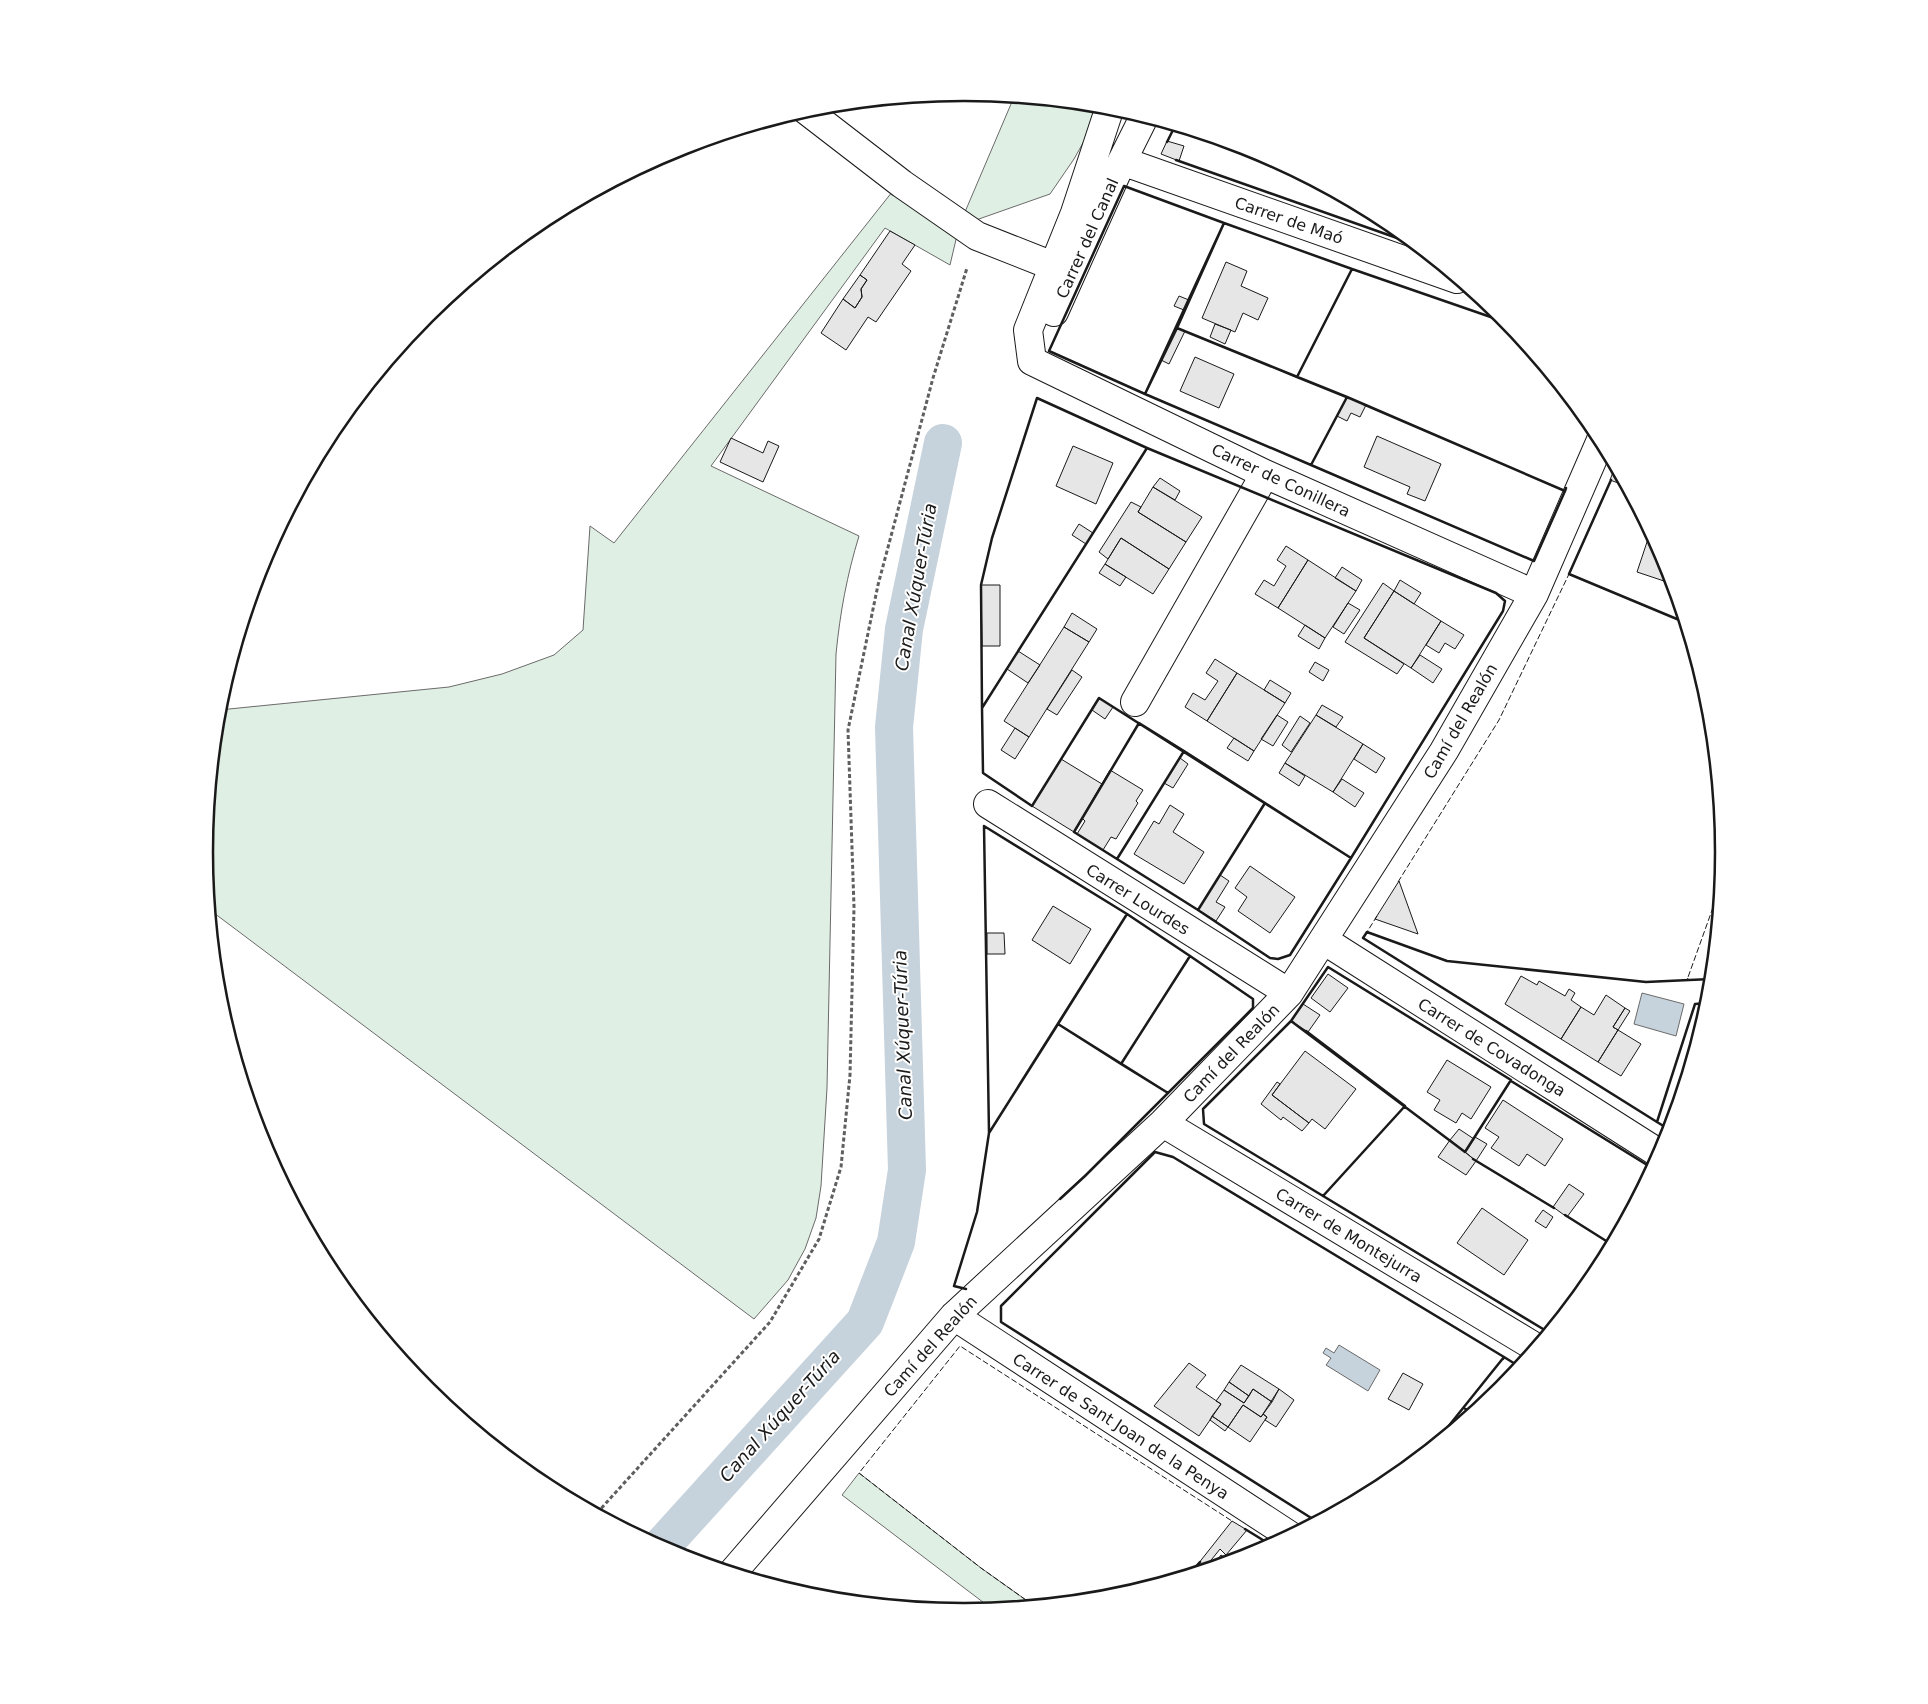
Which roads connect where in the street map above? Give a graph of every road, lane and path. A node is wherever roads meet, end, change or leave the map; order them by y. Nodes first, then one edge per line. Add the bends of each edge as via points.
1 (1107, 116) edge
2 (815, 117) edge
3 (1141, 123) edge
4 (1122, 161) junction
5 (977, 236) junction
6 (1053, 266) junction
7 (1442, 274) edge
8 (1032, 361) junction
9 (1597, 449) edge
10 (1265, 474) junction
11 (1534, 594) junction
12 (1135, 702) dead end
13 (988, 804) dead end
14 (1325, 941) junction
15 (1289, 993) junction
16 (1163, 1123) junction
17 (1653, 1150) edge
18 (954, 1316) junction
19 (1530, 1344) edge
20 (601, 1508) edge
21 (1283, 1531) edge
22 (737, 1567) edge

1 - 6 street
2 - 5 street via 902,184
3 - 4 street, Carrer del Canal
4 - 7 street, Carrer de Maó
4 - 8 street, Carrer del Canal
5 - 6 street
5 - 20 path via 933,378 878,584 848,730 854,907 850,1075 841,1168 819,1239 770,1322
6 - 8 street via 1028,330
8 - 10 street, Carrer de Conillera
9 - 11 street, Camí del Realón
10 - 11 street, Carrer de Conillera
10 - 12 street
11 - 14 street, Camí del Realón via 1444,751
13 - 15 street, Carrer Lourdes
14 - 15 street, Camí del Realón
14 - 17 street, Carrer de Covadonga
15 - 16 street, Camí del Realón
16 - 18 street, Camí del Realón
16 - 19 street, Carrer de Montejurra
18 - 21 street, Carrer de Sant Joan de la Penya
18 - 22 street, Camí del Realón

